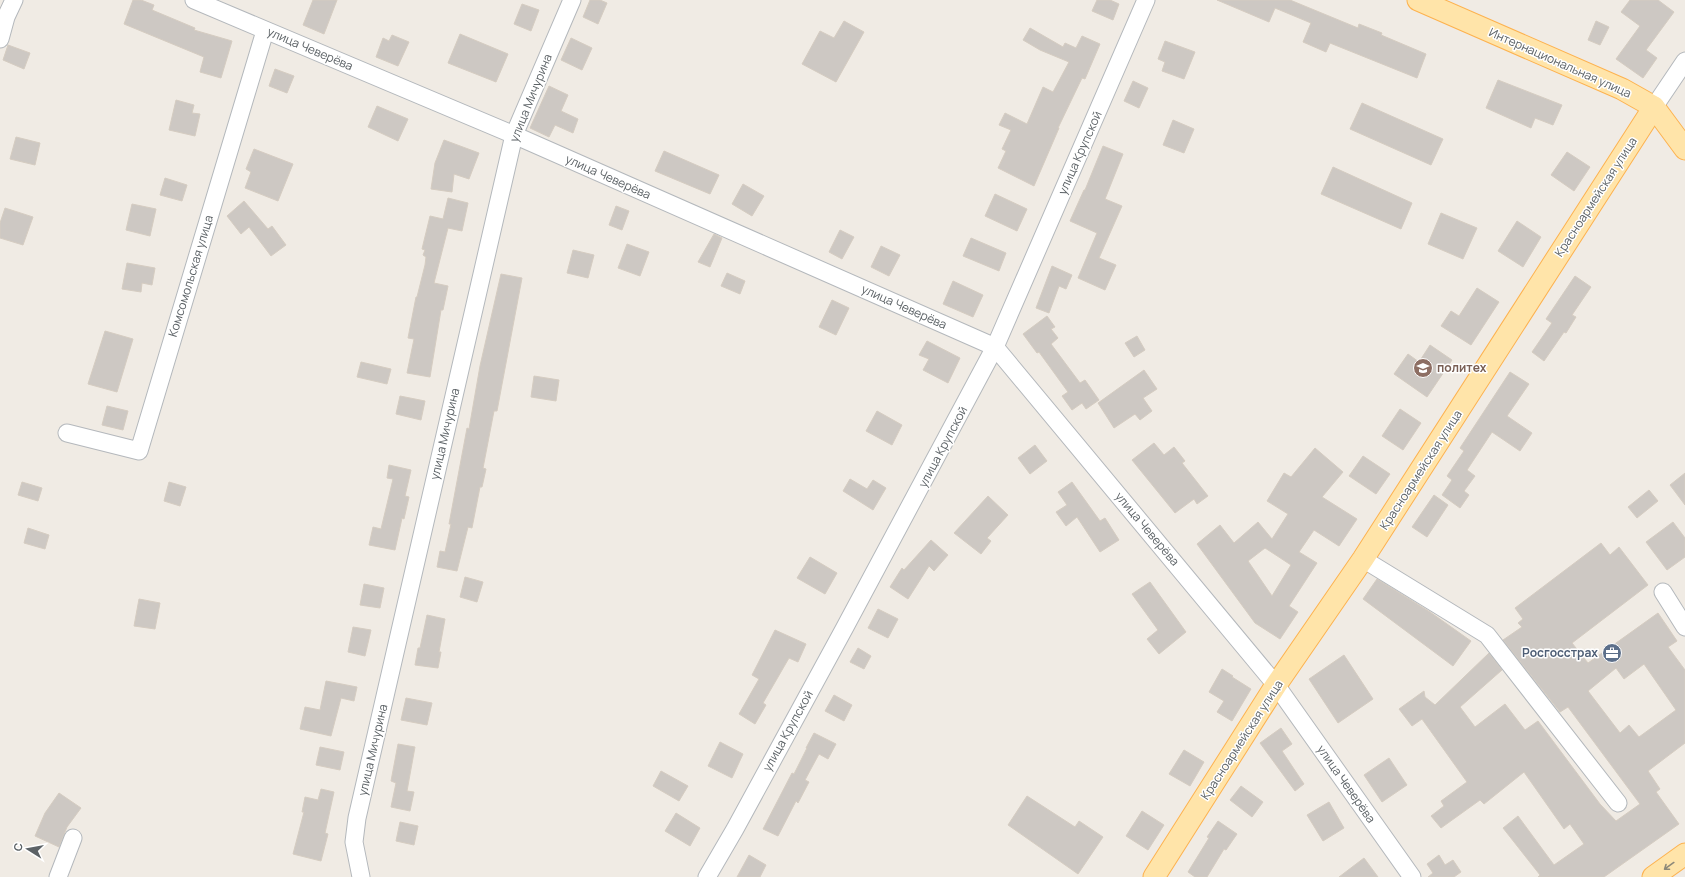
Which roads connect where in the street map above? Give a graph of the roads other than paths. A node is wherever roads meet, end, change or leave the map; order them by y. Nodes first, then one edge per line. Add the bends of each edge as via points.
1 (14, 0) edge
2 (194, 0) edge
3 (572, 0) edge
4 (1146, 0) edge
5 (1418, 0) edge
6 (3, 17) edge
7 (265, 30) junction
8 (0, 39) edge
9 (1685, 61) edge
10 (1654, 107) junction
11 (514, 135) junction
12 (1685, 149) edge
13 (995, 347) junction
14 (66, 433) dead end
15 (1363, 559) junction
16 (1663, 592) dead end
17 (1685, 627) edge
18 (1276, 685) junction
19 (1618, 803) dead end
20 (73, 838) dead end
21 (1685, 854) edge
22 (58, 877) edge
23 (361, 877) edge
24 (707, 877) edge
25 (1154, 877) edge
26 (1412, 877) edge
27 (1653, 877) edge

1 - 6 street
2 - 7 street, улица Чеверёва
3 - 11 street, улица Мичурина
4 - 13 street, улица Крупской
5 - 10 main road, Интернациональная улица via 1622,89
6 - 8 street
7 - 11 street, улица Чеверёва
7 - 14 street, Комсомольская улица via 139,451
9 - 10 street, Красноармейская улица
10 - 12 main road, Интернациональная улица
10 - 15 main road, Красноармейская улица
11 - 13 street, улица Чеверёва
11 - 23 street, улица Мичурина via 357,818 354,842
13 - 18 street, улица Чеверёва
13 - 24 street, улица Крупской
15 - 18 main road, Красноармейская улица
15 - 19 street via 1487,635
16 - 17 street
18 - 25 main road, Красноармейская улица
18 - 26 street, улица Чеверёва
20 - 22 street
21 -> 27 main road

